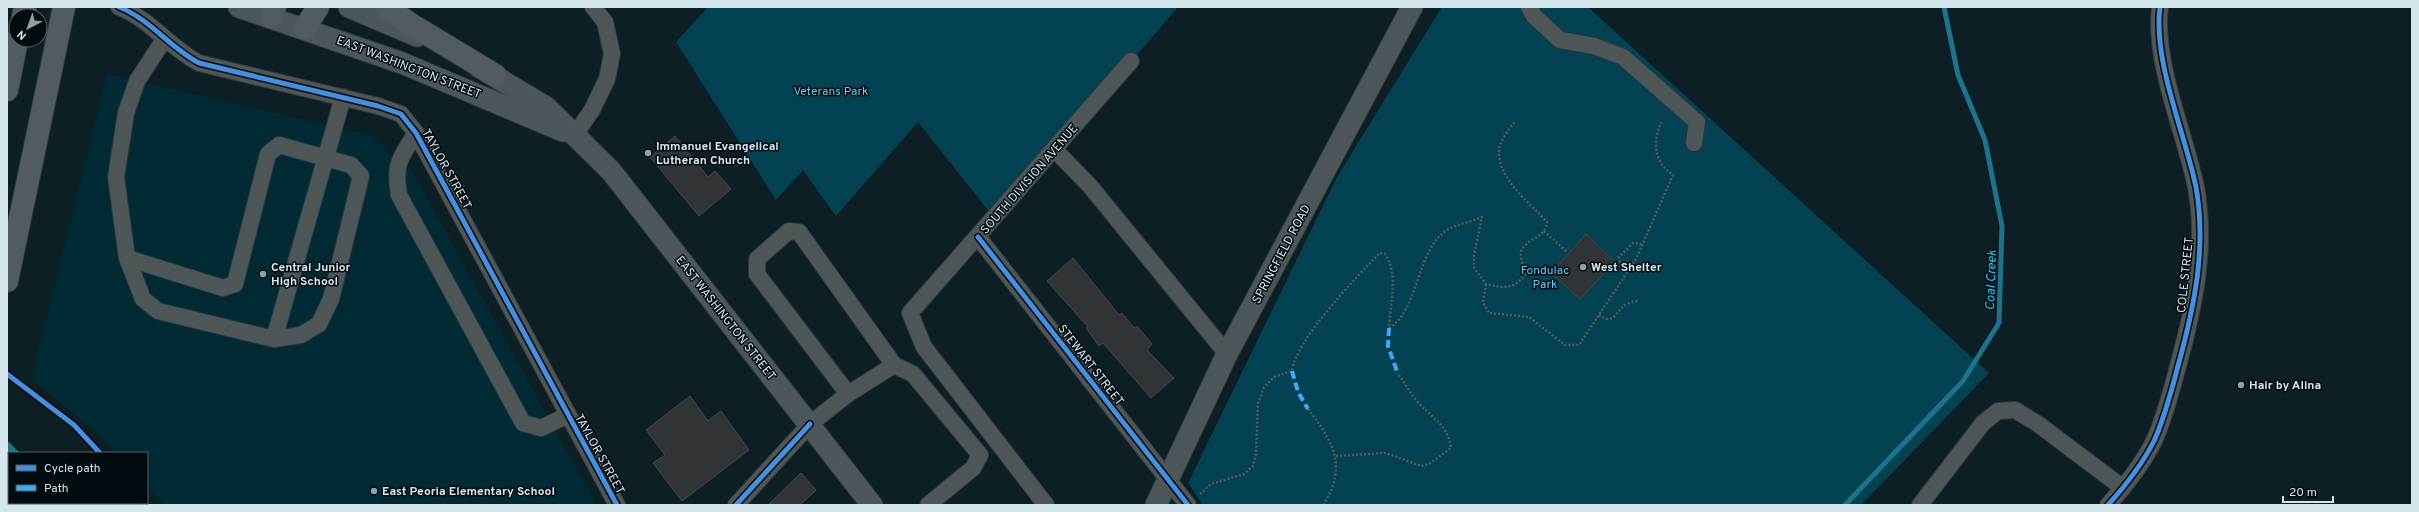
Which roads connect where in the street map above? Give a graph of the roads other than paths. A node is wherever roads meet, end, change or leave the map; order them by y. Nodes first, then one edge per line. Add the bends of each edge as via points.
1 (64, 7) edge
2 (119, 7) edge
3 (239, 7) edge
4 (318, 7) edge
5 (349, 7) edge
6 (386, 7) edge
7 (592, 7) edge
8 (1412, 7) edge
9 (1529, 7) edge
10 (2160, 7) edge
11 (273, 12) edge
12 (305, 28) junction
13 (165, 38) junction
14 (15, 48) edge
15 (1131, 61) dead end
16 (495, 75) junction
17 (7, 90) edge
18 (343, 97) junction
19 (416, 133) junction
20 (574, 136) junction
21 (1694, 143) dead end
22 (1055, 150) junction
23 (325, 158) junction
24 (978, 237) junction
25 (127, 258) junction
26 (7, 281) edge
27 (274, 339) junction
28 (1228, 354) junction
29 (894, 365) junction
30 (848, 394) junction
31 (568, 415) junction
32 (810, 424) junction
33 (1168, 478) junction
34 (2123, 488) junction
35 (1193, 501) edge
36 (617, 505) edge
37 (736, 505) edge
38 (872, 505) edge
39 (928, 505) edge
40 (1046, 505) edge
41 (1156, 505) edge
42 (1920, 505) edge
43 (2108, 505) edge

1 - 26 highway
2 - 13 street, TAYLOR STREET via 143,20
3 - 11 main road, EAST WASHINGTON STREET
4 - 12 highway
5 - 16 main road, EAST WASHINGTON STREET via 443,48
6 - 16 highway
7 - 20 street via 605,22 612,54 607,79 592,110
8 - 28 main road, SPRINGFIELD ROAD
9 - 21 street via 1534,16 1560,40 1594,46 1624,57 1697,122
10 - 34 street, COLE STREET via 2159,34 2196,187 2201,241 2198,279 2190,321 2171,394 2154,441
11 - 12 main road, EAST WASHINGTON STREET
12 - 20 main road, EAST WASHINGTON STREET via 410,66
13 - 18 street, TAYLOR STREET via 183,55 199,63
13 - 25 street via 137,80 126,113 116,177
14 - 17 highway
15 - 22 street, SOUTH DIVISION AVENUE
16 - 20 main road, EAST WASHINGTON STREET via 546,108
18 - 19 street, TAYLOR STREET via 401,114
18 - 23 street
19 - 31 street, TAYLOR STREET
19 - 31 street via 400,159 396,171 402,202 523,423 541,428
20 - 32 main road, EAST WASHINGTON STREET via 611,171
22 - 24 street, SOUTH DIVISION AVENUE
22 - 28 street via 1090,186
23 - 25 street via 279,145 268,154 235,284 223,288
23 - 27 street
23 - 27 street via 351,165 361,176 330,299 318,324 301,335
24 - 33 street, STEWART STREET
24 - 40 street, SOUTH DIVISION AVENUE via 910,313 924,347
25 - 27 street via 143,299 158,311
28 - 33 main road, SPRINGFIELD ROAD
29 - 30 street
29 - 30 street via 799,232 789,232 757,259 757,274
29 - 39 street via 913,374 980,455 973,468
30 - 32 street
31 - 36 street, TAYLOR STREET
32 - 37 street
32 - 38 main road, EAST WASHINGTON STREET
33 - 35 street, STEWART STREET
33 - 41 main road, SPRINGFIELD ROAD
34 - 42 street via 2038,424 2015,410 1998,411 1983,423
34 - 43 street, COLE STREET

